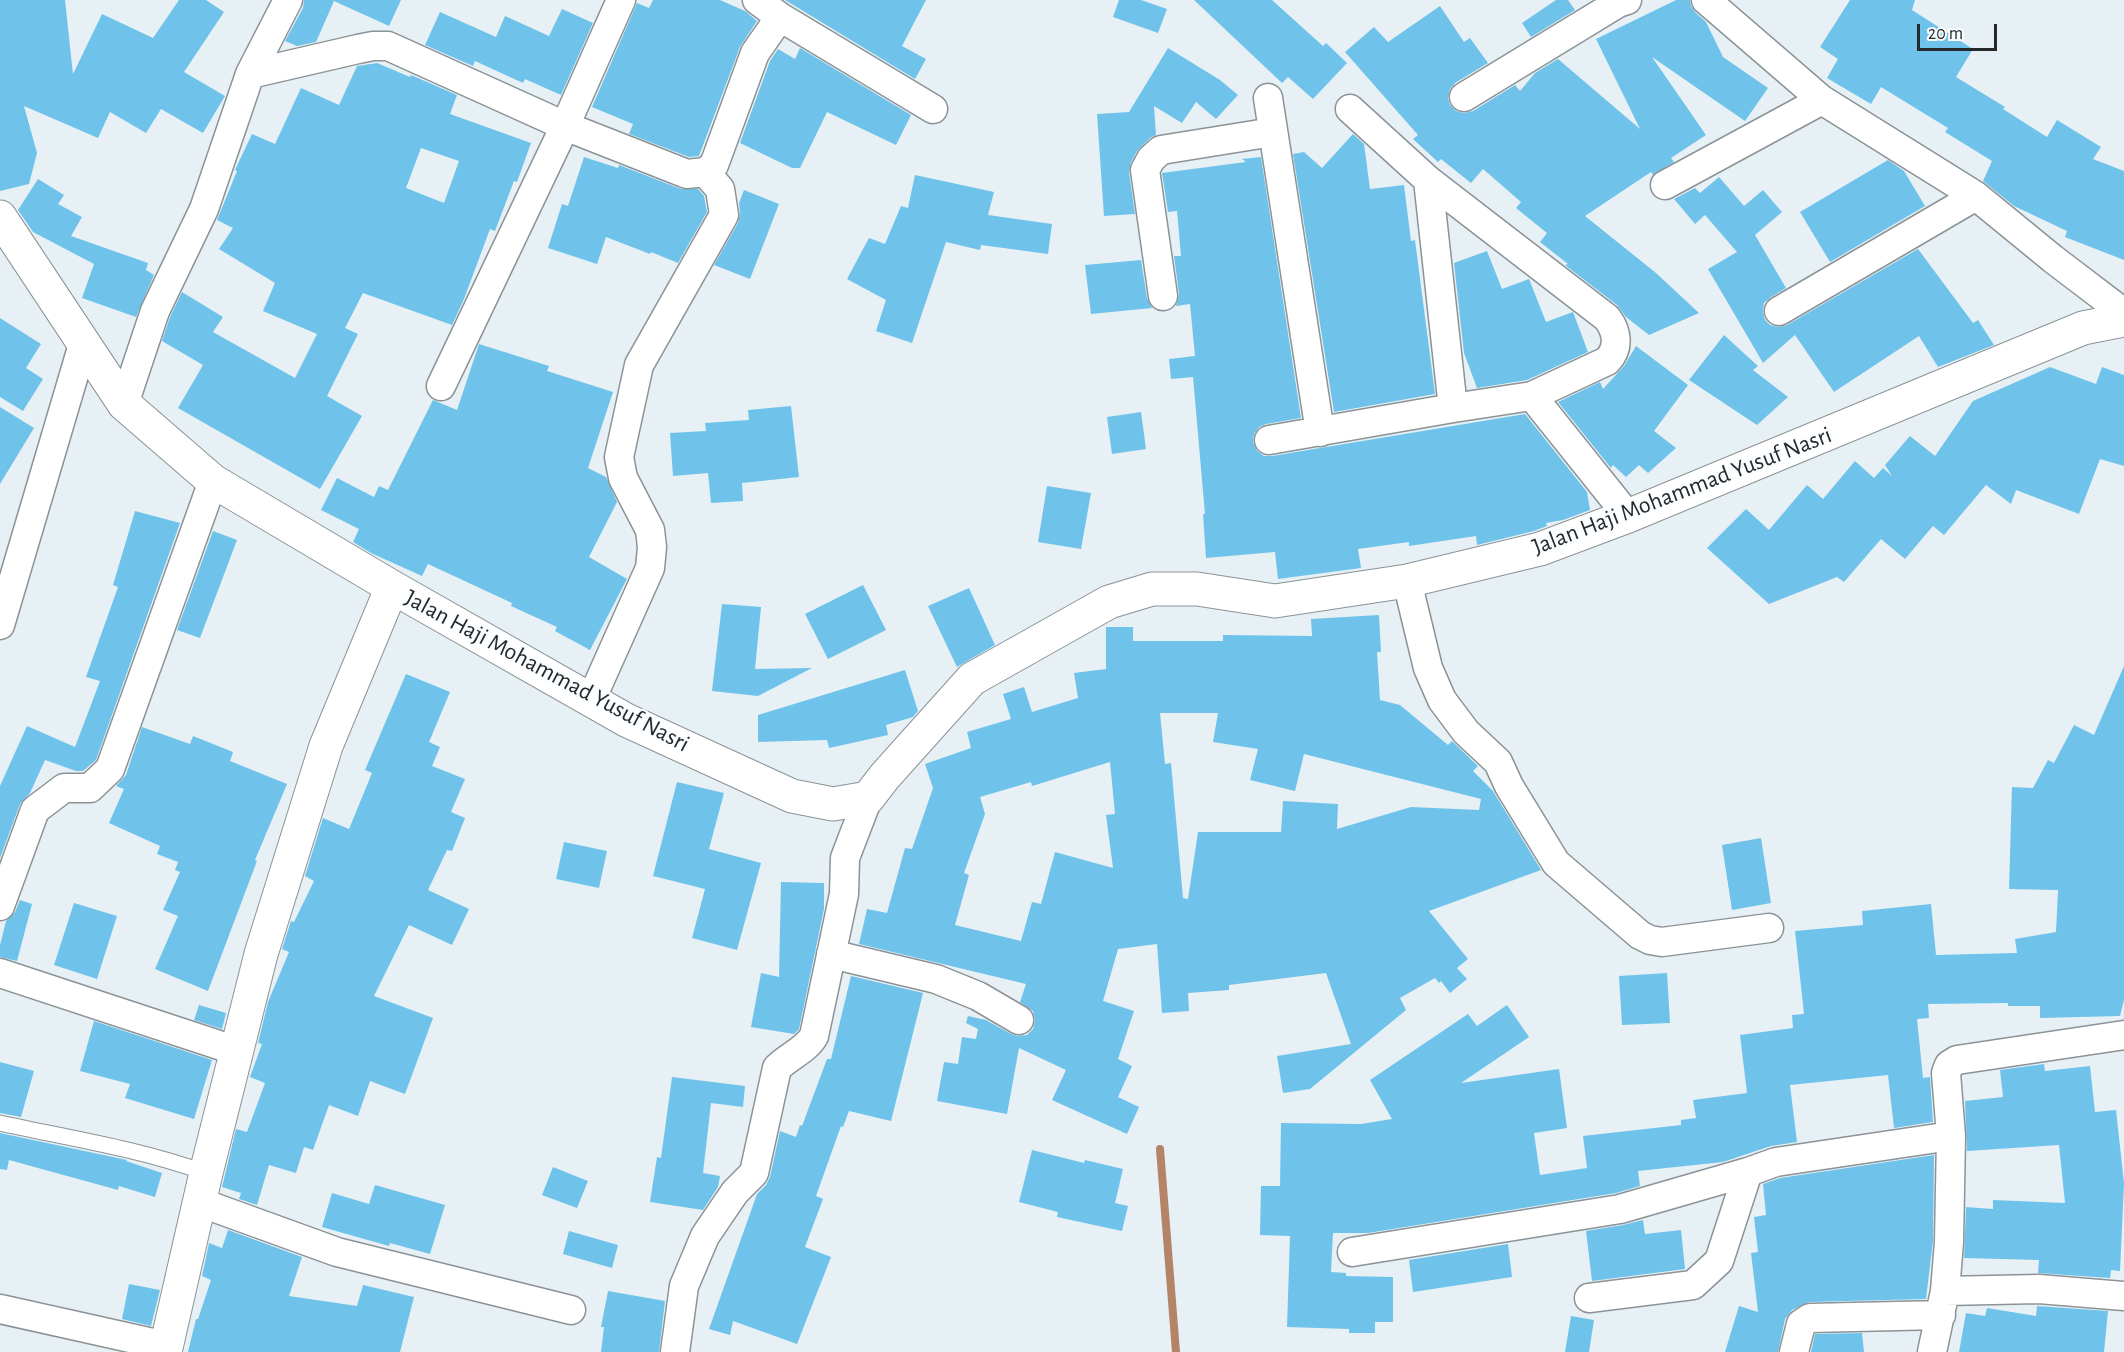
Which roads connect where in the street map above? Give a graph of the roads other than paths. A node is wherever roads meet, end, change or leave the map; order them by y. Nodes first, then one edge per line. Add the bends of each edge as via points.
1 (288, 0) edge
2 (621, 0) edge
3 (757, 0) edge
4 (1627, 0) edge
5 (1706, 0) edge
6 (780, 17) junction
7 (250, 74) junction
8 (1464, 97) dead end
9 (1268, 98) dead end
10 (1822, 100) junction
11 (933, 109) dead end
12 (1350, 109) dead end
13 (565, 126) junction
14 (1273, 132) junction
15 (705, 172) junction
16 (1428, 180) junction
17 (1665, 185) dead end
18 (1976, 196) junction
19 (0, 217) edge
20 (1163, 296) dead end
21 (1779, 310) dead end
22 (2124, 313) edge
23 (2124, 320) edge
24 (84, 341) junction
25 (441, 386) dead end
26 (1532, 396) junction
27 (124, 404) junction
28 (1453, 408) junction
29 (1320, 432) junction
30 (1269, 440) dead end
31 (213, 481) junction
32 (1628, 516) junction
33 (1407, 581) junction
34 (392, 587) junction
35 (0, 625) edge
36 (591, 700) junction
37 (868, 798) junction
38 (0, 906) edge
39 (1769, 928) dead end
40 (831, 954) junction
41 (0, 973) edge
42 (1019, 1020) dead end
43 (2124, 1035) edge
44 (237, 1051) junction
45 (0, 1123) edge
46 (1951, 1136) junction
47 (1749, 1172) junction
48 (203, 1188) junction
49 (1352, 1252) dead end
50 (2124, 1296) edge
51 (1588, 1298) dead end
52 (1943, 1303) junction
53 (0, 1309) edge
54 (571, 1310) dead end
55 (166, 1349) edge
56 (675, 1352) edge
57 (1794, 1352) edge
58 (1932, 1352) edge

1 - 7 street
2 - 13 street
3 - 6 street
4 - 8 street
5 - 10 street
6 - 11 street
6 - 15 street via 755,53 714,165
7 - 13 street via 358,49 388,46
7 - 27 street via 204,209 155,311
9 - 14 street
10 - 17 street
10 - 18 street
12 - 16 street
13 - 15 street via 687,174
13 - 25 street
14 - 20 street via 1161,150 1151,159 1145,170
14 - 29 street
15 - 36 street via 720,189 724,215 639,365 619,457 622,478 650,530 650,568
16 - 26 street via 1613,325 1616,346 1607,361
16 - 28 street
18 - 21 street
18 - 22 street
19 - 24 street, Jalan Haji Mohammad Yusuf Nasri
23 - 32 street, Jalan Haji Mohammad Yusuf Nasri via 2083,328
24 - 27 street, Jalan Haji Mohammad Yusuf Nasri
24 - 35 street
26 - 28 street
26 - 32 street
27 - 31 street, Jalan Haji Mohammad Yusuf Nasri
28 - 29 street
29 - 30 street
31 - 34 street, Jalan Haji Mohammad Yusuf Nasri
31 - 38 street via 110,769 90,788 64,788 35,810
32 - 33 street, Jalan Haji Mohammad Yusuf Nasri via 1540,549
33 - 37 street, Jalan Haji Mohammad Yusuf Nasri via 1275,601 1197,589 1152,589 1109,602 972,679
33 - 39 street via 1428,668 1442,700 1466,732 1498,762 1556,862 1650,940 1662,942
34 - 36 street, Jalan Haji Mohammad Yusuf Nasri
34 - 44 street via 326,746 261,954
36 - 37 street, Jalan Haji Mohammad Yusuf Nasri via 792,796 833,804
37 - 40 street via 845,858 844,894
40 - 42 street via 936,979 978,996
40 - 56 street via 814,1035 777,1068 754,1173 735,1192 705,1236 684,1286
41 - 44 street
43 - 46 street via 1957,1060 1946,1073
44 - 48 street
45 - 48 lane via 183,1165
46 - 47 street via 1776,1162
46 - 52 street via 1949,1242
47 - 49 street via 1620,1209
47 - 51 street via 1719,1261 1694,1285
48 - 54 street via 337,1252
48 - 55 street
50 - 52 street via 2039,1289
52 - 57 street via 1810,1318 1801,1324
52 - 58 street
53 - 55 street

